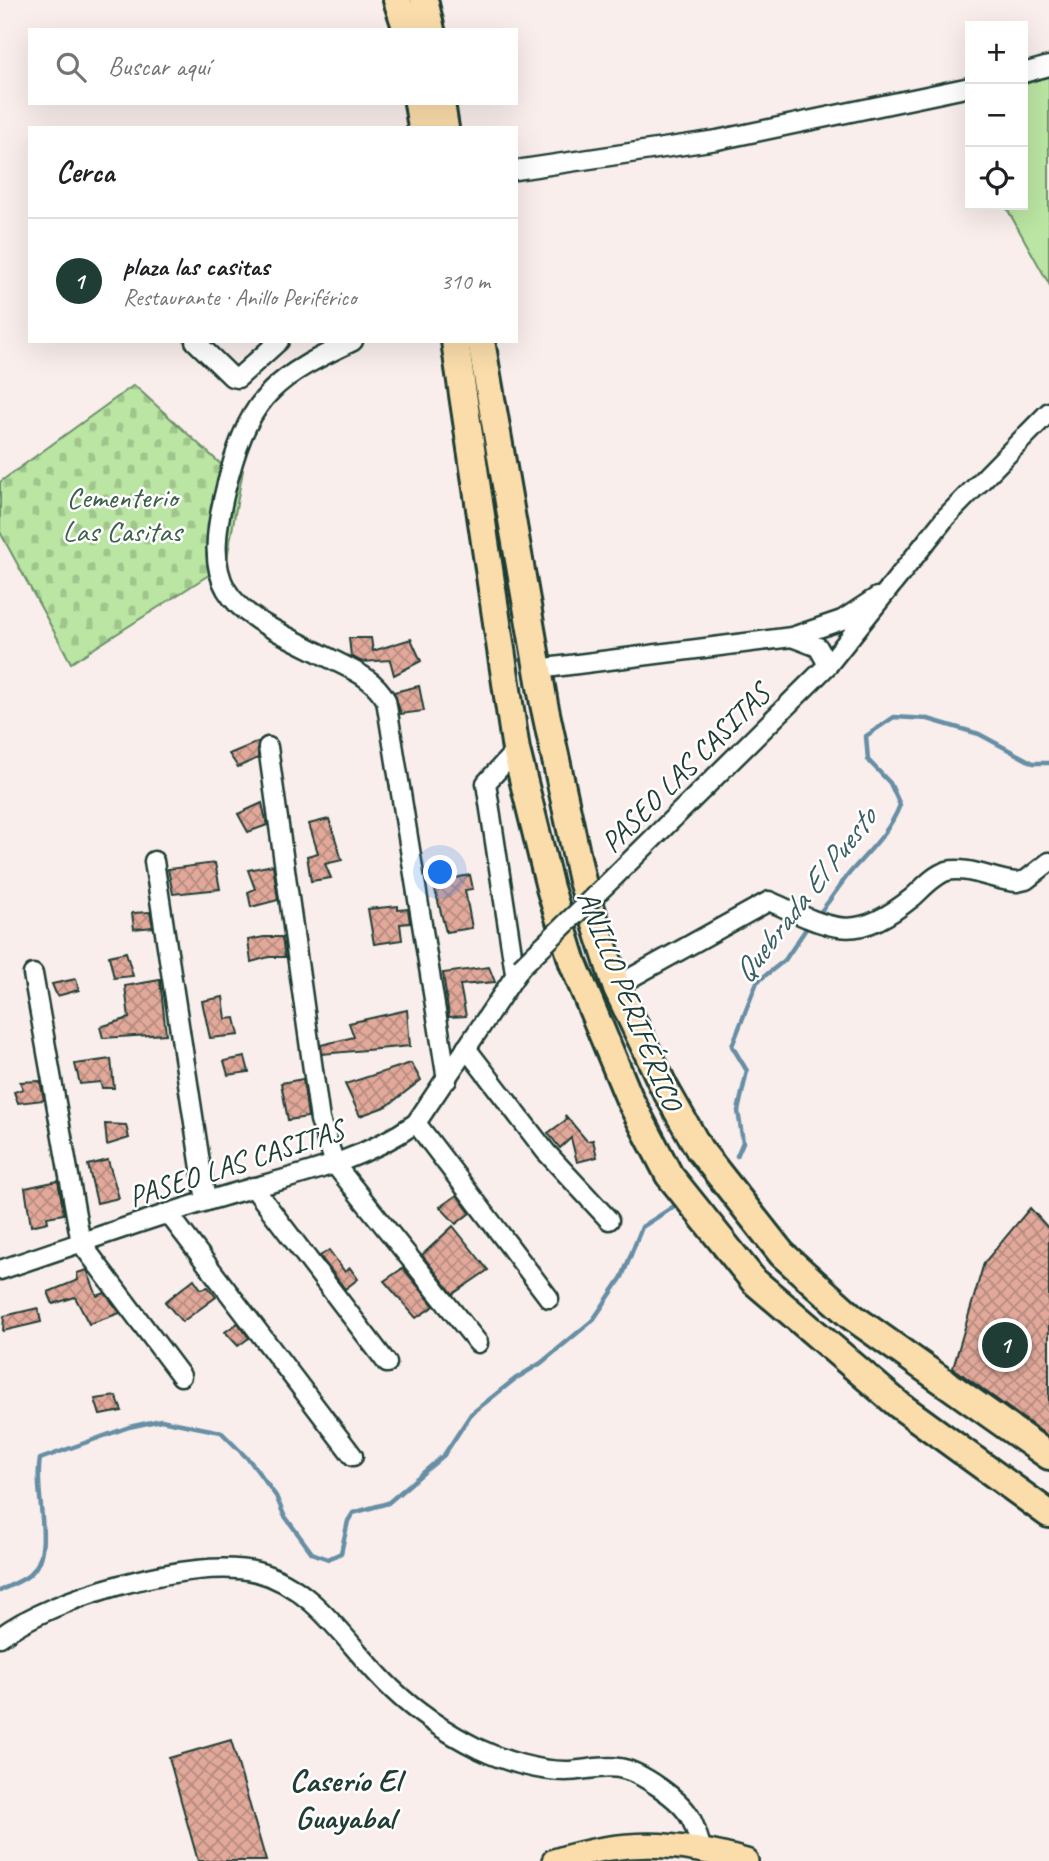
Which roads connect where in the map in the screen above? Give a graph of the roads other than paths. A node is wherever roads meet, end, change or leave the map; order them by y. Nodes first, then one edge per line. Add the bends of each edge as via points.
1 (397, 0) edge
2 (424, 0) edge
3 (406, 28) edge
4 (431, 28) edge
5 (1049, 66) edge
6 (1028, 72) edge
7 (965, 88) edge
8 (418, 105) edge
9 (441, 105) edge
10 (422, 126) edge
11 (445, 126) edge
12 (518, 170) edge
13 (197, 343) edge
14 (276, 343) edge
15 (456, 343) edge
16 (481, 343) edge
17 (330, 346) edge
18 (1049, 412) edge
19 (891, 588) junction
20 (792, 637) junction
21 (828, 665) junction
22 (538, 669) junction
23 (268, 747) dead end
24 (516, 750) junction
25 (154, 861) dead end
26 (1049, 862) edge
27 (518, 970) junction
28 (33, 974) dead end
29 (616, 986) junction
30 (466, 1048) junction
31 (447, 1080) junction
32 (416, 1123) junction
33 (336, 1166) junction
34 (253, 1187) junction
35 (206, 1201) junction
36 (168, 1213) junction
37 (609, 1220) dead end
38 (81, 1243) junction
39 (0, 1270) edge
40 (549, 1298) dead end
41 (478, 1343) dead end
42 (387, 1363) dead end
43 (181, 1376) dead end
44 (353, 1456) dead end
45 (1049, 1456) edge
46 (1049, 1514) edge
47 (0, 1637) edge
48 (702, 1849) junction
49 (554, 1861) edge
50 (746, 1861) edge

1 - 3 highway
2 - 4 highway
5 - 6 street
7 - 12 street via 717,140
8 - 10 highway
9 - 11 highway
13 - 14 street via 238,378
15 - 24 highway, ANILLO PERIFÉRICO
16 - 22 highway, ANILLO PERIFÉRICO
17 - 31 street via 290,372 262,398 238,441 223,499 215,561 221,582 252,618 372,681 386,701
18 - 19 street, PASEO LAS CASITAS via 946,517
19 - 20 street via 842,620
19 - 21 street, PASEO LAS CASITAS
20 - 21 street via 818,648
20 - 22 street
21 - 27 street, PASEO LAS CASITAS, bridge
22 - 29 highway, ANILLO PERIFÉRICO via 582,881
23 - 33 street via 315,1097
24 - 27 street via 486,783
24 - 46 highway, ANILLO PERIFÉRICO via 573,963 630,1100 669,1175 754,1281 899,1405
25 - 35 street
26 - 29 street via 1017,882 944,872 895,911 849,930 769,901
27 - 30 street, PASEO LAS CASITAS
28 - 38 street
29 - 45 highway, ANILLO PERIFÉRICO via 699,1149 782,1254 851,1316
30 - 31 street, PASEO LAS CASITAS
30 - 37 street via 546,1152
31 - 32 street, PASEO LAS CASITAS
32 - 33 street, PASEO LAS CASITAS
32 - 40 street
33 - 34 street, PASEO LAS CASITAS
33 - 41 street
34 - 35 street, PASEO LAS CASITAS
34 - 42 street
35 - 36 street, PASEO LAS CASITAS
36 - 38 street, PASEO LAS CASITAS
36 - 44 street
38 - 39 street, PASEO LAS CASITAS
38 - 43 street
47 - 48 street via 19,1622 44,1612 170,1571 214,1568 257,1572 295,1590 321,1612 390,1688 432,1724 507,1760 563,1771 618,1768 636,1773 680,1802 692,1819
48 - 49 main road via 626,1844
48 - 50 main road

